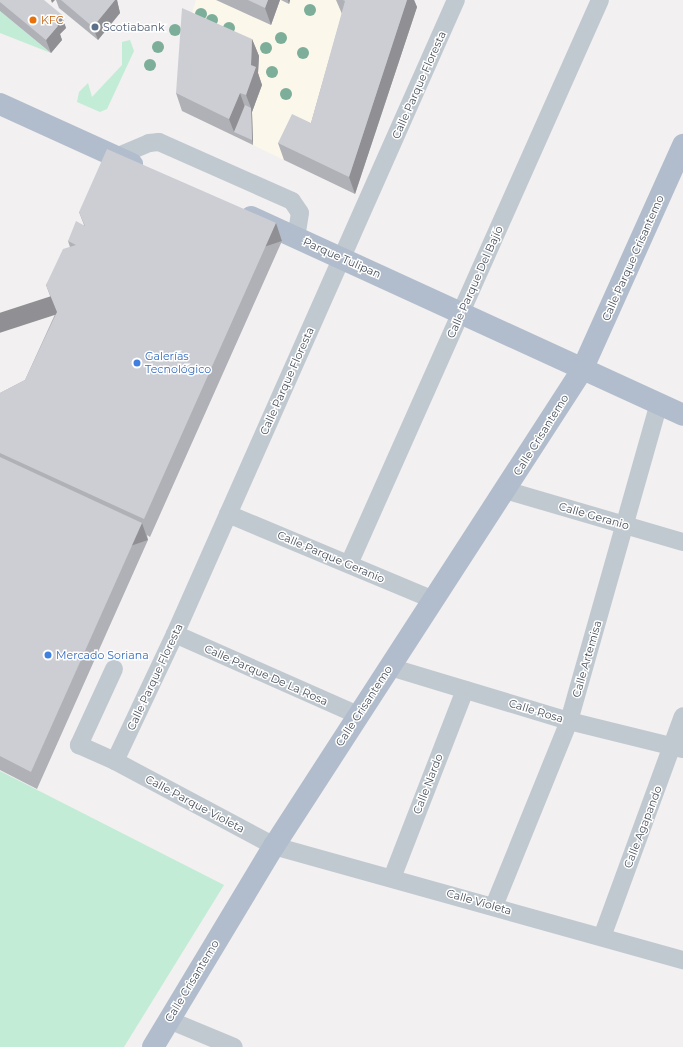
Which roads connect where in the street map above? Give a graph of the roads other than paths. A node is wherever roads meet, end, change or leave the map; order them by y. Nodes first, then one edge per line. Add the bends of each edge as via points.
1 (456, 0) edge
2 (600, 0) edge
3 (0, 104) edge
4 (683, 145) edge
5 (116, 157) junction
6 (152, 173) edge
7 (231, 208) edge
8 (296, 237) junction
9 (343, 258) junction
10 (462, 312) junction
11 (582, 370) junction
12 (659, 404) junction
13 (683, 415) edge
14 (505, 490) junction
15 (228, 514) junction
16 (626, 526) junction
17 (683, 542) edge
18 (349, 564) junction
19 (434, 600) junction
20 (175, 634) junction
21 (390, 667) junction
22 (114, 669) dead end
23 (465, 690) junction
24 (358, 715) junction
25 (683, 716) edge
26 (569, 721) junction
27 (678, 748) edge
28 (115, 761) junction
29 (274, 846) junction
30 (392, 878) junction
31 (494, 906) junction
32 (602, 937) junction
33 (683, 960) edge
34 (169, 1020) junction
35 (153, 1047) edge
36 (234, 1047) edge

1 - 9 street, Calle Parque Floresta
2 - 10 street, Calle Parque Del Bajío
3 - 5 main road
4 - 11 main road, Calle Parque Crisantemo
5 - 6 main road
5 - 8 street via 149,143 159,142 292,201 300,212
7 - 8 main road, Parque Tulipan
8 - 9 main road, Parque Tulipan
9 - 10 main road, Parque Tulipan
9 - 15 street, Calle Parque Floresta
10 - 11 main road, Parque Tulipan
10 - 18 street, Calle Parque Del Bajío
11 - 12 main road, Parque Tulipan
11 - 14 main road, Calle Crisantemo
12 - 13 main road, Parque Tulipan
12 - 16 street, Calle Artemisa
14 - 16 street, Calle Geranio
14 - 19 main road, Calle Crisantemo
15 - 18 street, Calle Parque Geranio
15 - 20 street, Calle Parque Floresta
16 - 17 street, Calle Geranio
16 - 26 street, Calle Artemisa
18 - 19 street, Calle Parque Geranio
19 - 21 main road, Calle Crisantemo
20 - 24 street, Calle Parque De La Rosa
20 - 28 street, Calle Parque Floresta
21 - 23 street, Calle Rosa
21 - 24 main road, Calle Crisantemo
22 - 28 street, Calle Parque Violeta via 79,745
23 - 26 street, Calle Rosa
23 - 30 street, Calle Nardo
24 - 29 main road, Calle Crisantemo
25 - 27 street, Calle Agapando
26 - 27 street, Calle Rosa
26 - 31 street, Calle Artemisa
27 - 32 street, Calle Agapando
28 - 29 street, Calle Parque Violeta
29 - 30 street, Calle Violeta
29 - 34 main road, Calle Crisantemo
30 - 31 street, Calle Violeta
31 - 32 street, Calle Violeta
32 - 33 street, Calle Violeta
34 - 35 main road, Calle Crisantemo
34 - 36 street

